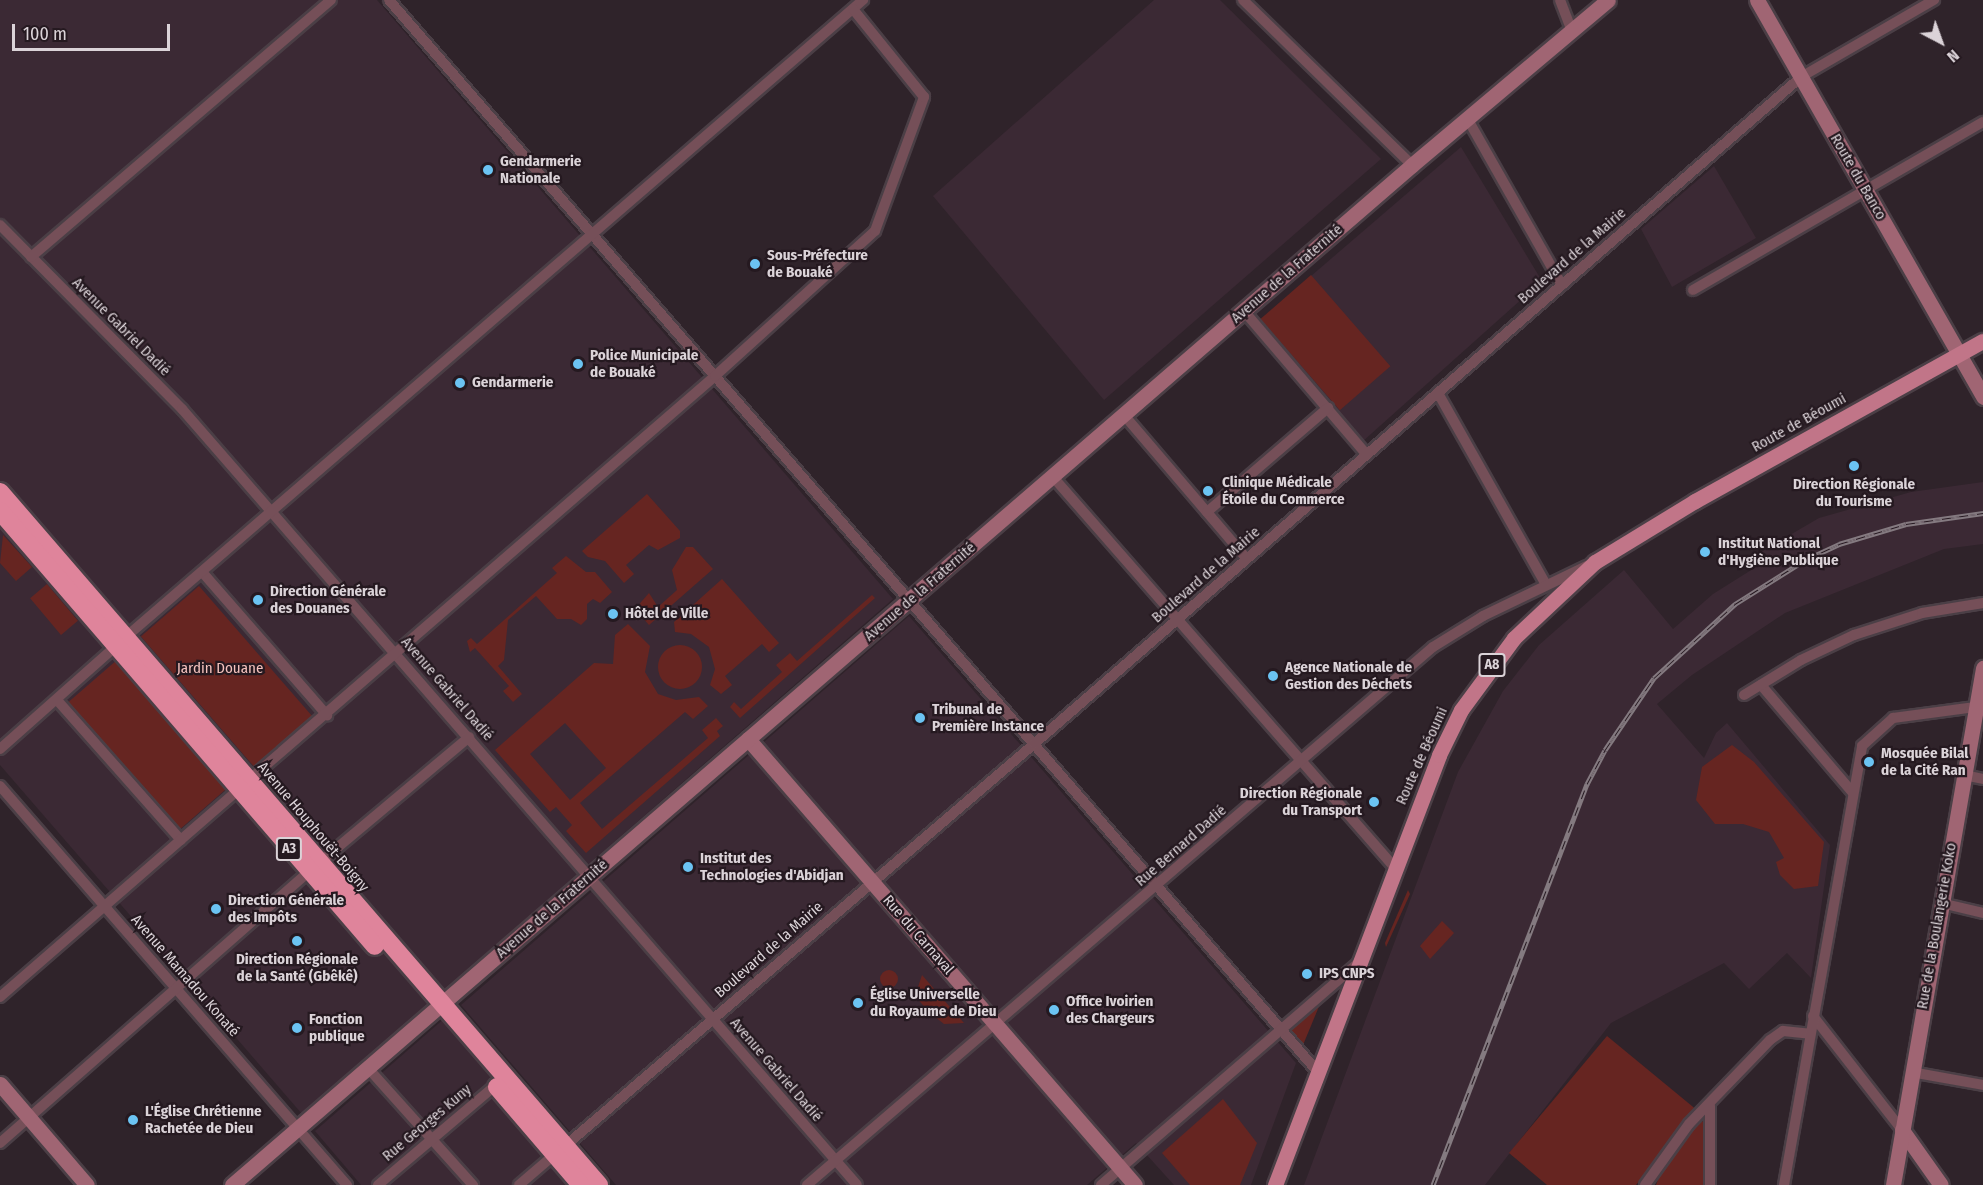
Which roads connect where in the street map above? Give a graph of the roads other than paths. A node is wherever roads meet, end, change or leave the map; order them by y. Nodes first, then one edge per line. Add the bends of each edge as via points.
1 (331, 0) edge
2 (389, 0) edge
3 (863, 0) edge
4 (1243, 0) edge
5 (1560, 0) edge
6 (1608, 0) edge
7 (1756, 0) edge
8 (1934, 0) edge
9 (853, 9) junction
10 (1572, 31) junction
11 (1801, 77) junction
12 (1467, 118) junction
13 (1983, 122) edge
14 (1413, 165) junction
15 (1866, 190) junction
16 (0, 225) edge
17 (593, 235) junction
18 (31, 257) junction
19 (1562, 285) junction
20 (1693, 290) dead end
21 (1244, 311) junction
22 (1983, 341) edge
23 (1960, 354) junction
24 (715, 376) junction
25 (1438, 393) junction
26 (1983, 397) edge
27 (1328, 408) junction
28 (1124, 415) junction
29 (1367, 455) junction
30 (1053, 477) junction
31 (0, 492) edge
32 (0, 511) edge
33 (273, 512) junction
34 (1207, 512) junction
35 (1247, 559) junction
36 (1595, 562) junction
37 (203, 573) junction
38 (1545, 584) junction
39 (910, 601) junction
40 (1983, 603) edge
41 (1178, 620) junction
42 (122, 641) junction
43 (397, 654) junction
44 (1983, 668) edge
45 (1761, 685) junction
46 (1744, 695) dead end
47 (57, 700) junction
48 (1979, 707) edge
49 (327, 715) junction
50 (469, 737) junction
51 (748, 739) junction
52 (1034, 744) junction
53 (0, 749) edge
54 (1302, 761) junction
55 (1964, 775) junction
56 (1983, 779) edge
57 (244, 785) junction
58 (0, 786) edge
59 (1852, 792) junction
60 (181, 840) junction
61 (314, 868) junction
62 (1395, 868) junction
63 (590, 876) junction
64 (871, 882) junction
65 (1157, 887) junction
66 (1941, 903) junction
67 (105, 906) junction
68 (1983, 913) edge
69 (1360, 961) junction
70 (177, 990) junction
71 (0, 998) edge
72 (437, 1008) junction
73 (1813, 1016) junction
74 (712, 1019) junction
75 (996, 1024) junction
76 (1281, 1030) junction
77 (1810, 1034) junction
78 (367, 1068) junction
79 (1318, 1072) junction
80 (1911, 1072) junction
81 (0, 1084) edge
82 (1983, 1084) edge
83 (496, 1085) junction
84 (1710, 1106) junction
85 (29, 1118) junction
86 (297, 1128) junction
87 (1902, 1130) junction
88 (432, 1139) junction
89 (0, 1143) edge
90 (560, 1150) junction
91 (836, 1161) junction
92 (1121, 1169) junction
93 (87, 1185) edge
94 (232, 1185) edge
95 (347, 1185) edge
96 (378, 1185) edge
97 (473, 1185) edge
98 (519, 1185) edge
99 (581, 1185) edge
100 (599, 1185) edge
101 (807, 1185) edge
102 (857, 1185) edge
103 (1101, 1185) edge
104 (1135, 1185) edge
105 (1275, 1185) edge
106 (1645, 1185) edge
107 (1710, 1185) edge
108 (1784, 1185) edge
109 (1893, 1185) edge
110 (1941, 1185) edge

1 - 18 street
2 - 17 street
3 - 9 street
4 - 14 street
5 - 10 street
6 - 10 street, Avenue de la Fraternité
7 - 11 street, Route du Banco
8 - 11 street, Boulevard de la Mairie
9 - 17 street
9 - 24 street via 924,97 878,226
10 - 12 street, Avenue de la Fraternité
11 - 15 street, Route du Banco
11 - 19 street, Boulevard de la Mairie
12 - 14 street, Avenue de la Fraternité
12 - 19 street
13 - 15 street
14 - 21 street, Avenue de la Fraternité
15 - 20 street
15 - 23 street, Route du Banco
16 - 18 street, Avenue Gabriel Dadié
17 - 24 street
17 - 33 street
18 - 33 street, Avenue Gabriel Dadié via 182,409
19 - 25 street, Boulevard de la Mairie
21 - 27 street
21 - 28 street, Avenue de la Fraternité
22 - 23 main road, Route de Béoumi / A8
23 - 26 street
23 - 36 main road, Route de Béoumi / A8 via 1695,501
24 - 39 street
24 - 43 street
25 - 29 street, Boulevard de la Mairie
25 - 38 street
27 - 29 street
27 - 34 street
28 - 30 street, Avenue de la Fraternité
28 - 34 street
29 - 35 street, Boulevard de la Mairie
30 - 39 street, Avenue de la Fraternité
30 - 41 street
31 - 42 highway, Avenue Houphouët-Boigny / A3
32 - 42 highway, Avenue Houphouët-Boigny / A3
33 - 37 street
33 - 43 street, Avenue Gabriel Dadié
34 - 35 street
35 - 41 street, Boulevard de la Mairie
36 - 38 street, Rue Bernard Dadié
36 - 62 main road, Route de Béoumi / A8 via 1533,617 1467,702 1439,756
37 - 42 street
37 - 49 street
38 - 54 street, Rue Bernard Dadié via 1433,647
39 - 51 street, Avenue de la Fraternité
39 - 52 street
40 - 45 street via 1922,612 1854,635
41 - 52 street, Boulevard de la Mairie
41 - 54 street
42 - 47 street
42 - 57 highway, Avenue Houphouët-Boigny / A3
43 - 49 street
43 - 50 street, Avenue Gabriel Dadié
44 - 48 street, Rue de la Boulangerie Koko
45 - 46 street
45 - 59 street
47 - 53 street
47 - 60 street
48 - 55 street, Rue de la Boulangerie Koko
48 - 59 street via 1912,712 1878,728 1862,746
49 - 57 street
50 - 61 street
50 - 63 street, Avenue Gabriel Dadié
51 - 63 street, Avenue de la Fraternité
51 - 64 street, Rue du Carnaval
52 - 64 street, Boulevard de la Mairie
52 - 65 street
54 - 62 street
54 - 65 street, Rue Bernard Dadié
55 - 56 street
55 - 66 street, Rue de la Boulangerie Koko
57 - 60 street
57 - 61 highway, Avenue Houphouët-Boigny / A3
58 - 67 street, Avenue Mamadou Konaté
59 - 73 street
60 - 67 street
61 - 70 street
61 - 72 highway, Avenue Houphouët-Boigny / A3
62 - 69 main road, Route de Béoumi / A8
63 - 72 street, Avenue de la Fraternité
63 - 74 street, Avenue Gabriel Dadié
64 - 74 street, Boulevard de la Mairie
64 - 75 street, Rue du Carnaval
65 - 75 street, Rue Bernard Dadié
65 - 76 street
66 - 68 street
66 - 80 street, Rue de la Boulangerie Koko
67 - 70 street, Avenue Mamadou Konaté
67 - 71 street
69 - 76 street
69 - 79 main road, Route de Béoumi / A8
70 - 85 street
70 - 86 street, Avenue Mamadou Konaté
72 - 78 street, Avenue de la Fraternité
72 - 83 highway, Avenue Houphouët-Boigny / A3
72 - 90 highway, Avenue Houphouët-Boigny / A3
73 - 77 street
73 - 87 street
74 - 90 street, Boulevard de la Mairie
74 - 91 street, Avenue Gabriel Dadié
75 - 91 street, Rue Bernard Dadié
75 - 92 street, Rue du Carnaval
76 - 79 street
76 - 92 street
77 - 84 street via 1784,1031 1770,1040
77 - 108 street
78 - 86 street, Avenue de la Fraternité
78 - 88 street
79 - 105 main road, Route de Béoumi / A8
80 - 82 street
80 - 87 street, Rue de la Boulangerie Koko
81 - 85 street
83 - 88 street, Rue Georges Kuny
83 - 90 highway, Avenue Houphouët-Boigny / A3
84 - 106 street via 1689,1124
84 - 107 street
85 - 89 street
85 - 93 street
86 - 94 street, Avenue de la Fraternité
86 - 95 street, Avenue Mamadou Konaté
87 - 109 street, Rue de la Boulangerie Koko
87 - 110 street
88 - 96 street, Rue Georges Kuny
88 - 97 street
90 - 98 street, Boulevard de la Mairie
90 - 99 highway, Avenue Houphouët-Boigny / A3
90 - 100 highway, Avenue Houphouët-Boigny / A3
91 - 101 street, Rue Bernard Dadié
91 - 102 street, Avenue Gabriel Dadié
92 - 103 street
92 - 104 street, Rue du Carnaval

